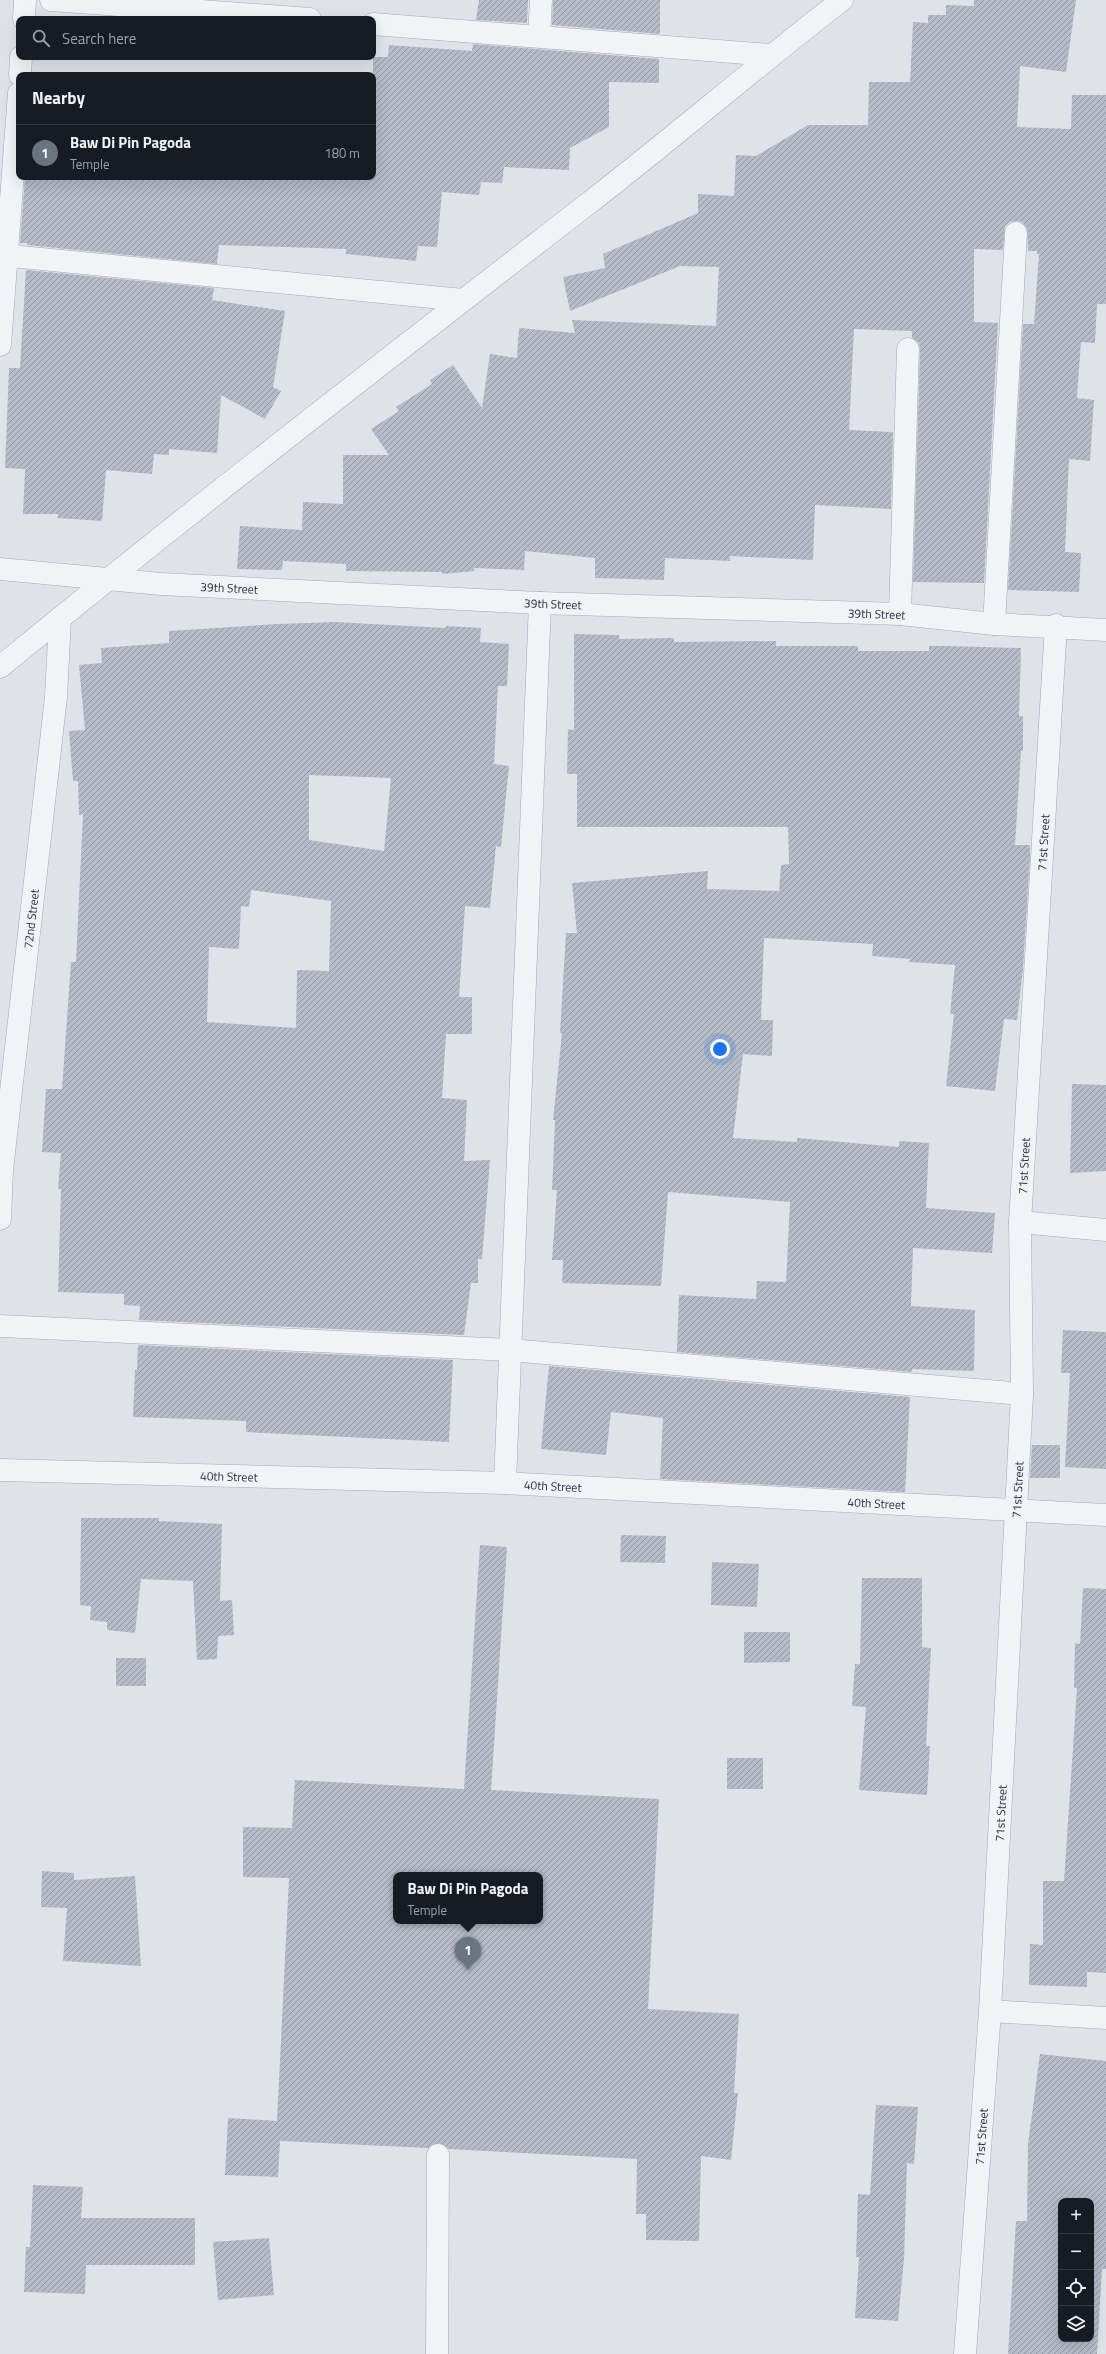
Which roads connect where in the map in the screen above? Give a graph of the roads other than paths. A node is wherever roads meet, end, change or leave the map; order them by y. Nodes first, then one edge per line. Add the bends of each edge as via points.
1 (25, 0) edge
2 (51, 0) edge
3 (541, 0) edge
4 (842, 0) edge
5 (24, 16) edge
6 (269, 16) edge
7 (376, 24) edge
8 (539, 36) junction
9 (771, 55) junction
10 (21, 60) edge
11 (20, 72) edge
12 (16, 125) edge
13 (1016, 233) dead end
14 (4, 255) edge
15 (463, 300) junction
16 (0, 345) edge
17 (908, 349) dead end
18 (0, 568) edge
19 (108, 580) junction
20 (540, 603) junction
21 (900, 614) junction
22 (60, 618) junction
23 (994, 624) junction
24 (1056, 625) junction
25 (1106, 630) edge
26 (0, 667) edge
27 (1, 1169) edge
28 (0, 1219) edge
29 (1020, 1222) junction
30 (1106, 1230) edge
31 (0, 1326) edge
32 (510, 1350) junction
33 (1022, 1394) junction
34 (0, 1470) edge
35 (505, 1483) junction
36 (1016, 1510) junction
37 (1106, 1515) edge
38 (990, 2011) junction
39 (1106, 2018) edge
40 (438, 2155) dead end
41 (437, 2354) edge
42 (965, 2354) edge

1 - 5 street
2 - 6 street
3 - 8 street
4 - 9 street
7 - 8 street
8 - 9 street
9 - 15 street via 588,204
10 - 11 street
12 - 14 street
13 - 23 street
14 - 15 street
14 - 16 street
15 - 19 street
17 - 21 street
18 - 19 street, 39th Street
19 - 20 street, 39th Street
19 - 22 street
20 - 21 street, 39th Street
20 - 32 street
21 - 23 street, 39th Street
22 - 26 street
22 - 27 street, 72nd Street via 55,705
23 - 24 street, 39th Street
24 - 25 street, 39th Street
24 - 29 street, 71st Street
27 - 28 street, 72nd Street
29 - 30 street
29 - 33 street, 71st Street
31 - 32 street
32 - 33 street
32 - 35 street
33 - 36 street, 71st Street
34 - 35 street, 40th Street
35 - 36 street, 40th Street
36 - 37 street, 40th Street
36 - 38 street, 71st Street
38 - 39 street
38 - 42 street, 71st Street
40 - 41 street

